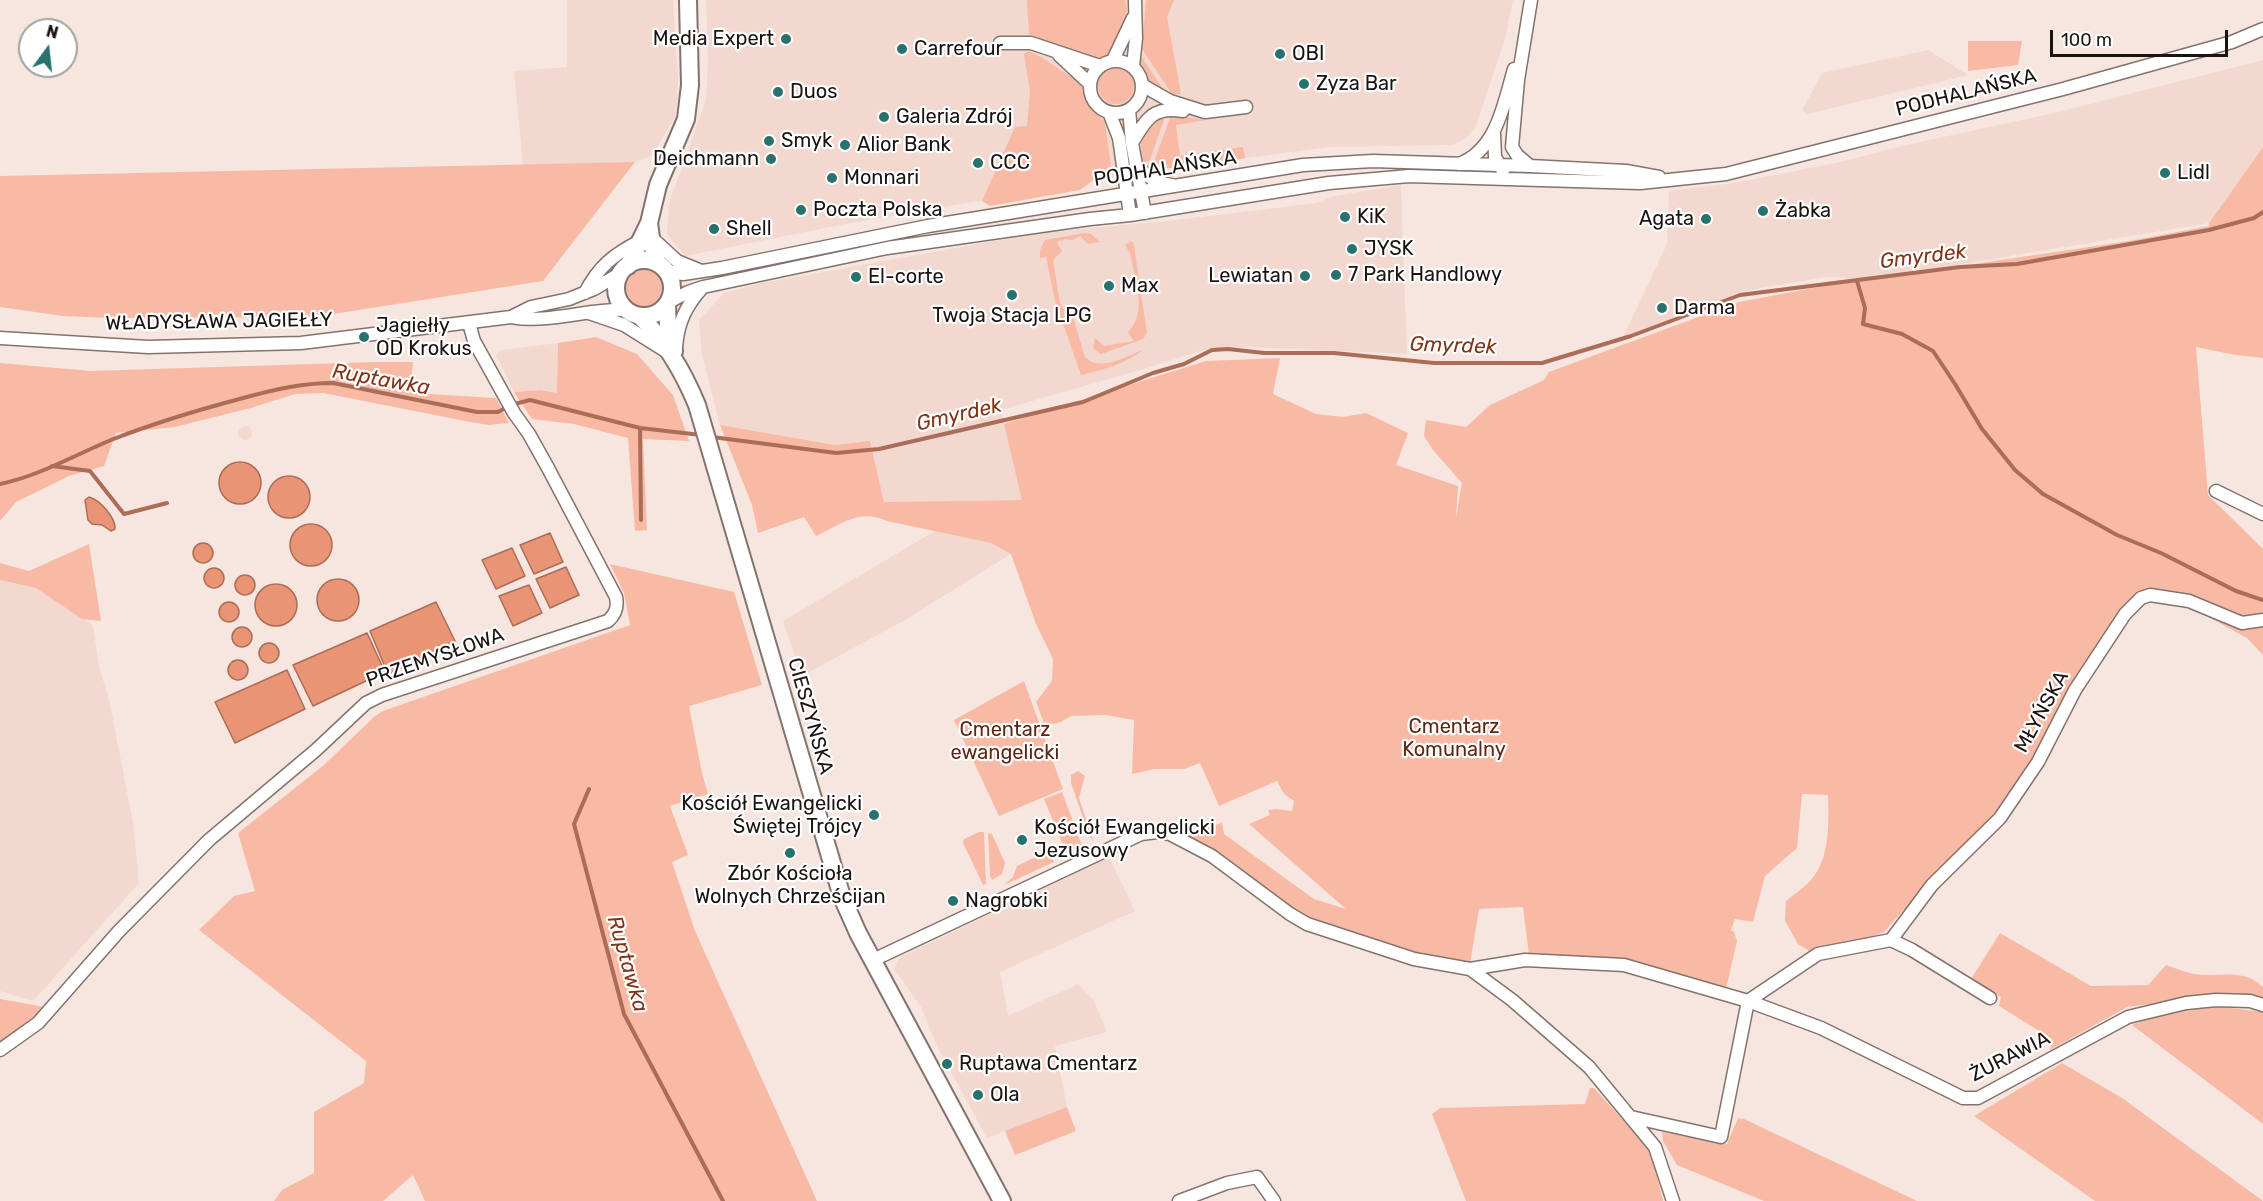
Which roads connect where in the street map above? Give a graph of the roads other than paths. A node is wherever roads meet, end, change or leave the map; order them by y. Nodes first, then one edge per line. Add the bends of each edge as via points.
1 (688, 0) edge
2 (1135, 0) edge
3 (1532, 0) edge
4 (1135, 14) junction
5 (1527, 25) junction
6 (2263, 29) edge
7 (1000, 43) dead end
8 (1056, 52) junction
9 (1113, 60) junction
10 (1100, 66) junction
11 (1133, 66) junction
12 (1090, 84) junction
13 (1142, 85) junction
14 (1246, 107) dead end
15 (1131, 108) junction
16 (1170, 108) junction
17 (1109, 112) junction
18 (1205, 112) junction
19 (1494, 132) junction
20 (1132, 143) junction
21 (1512, 147) junction
22 (1456, 165) junction
23 (1499, 165) junction
24 (1530, 166) junction
25 (1137, 167) junction
26 (1124, 170) junction
27 (1481, 179) junction
28 (1515, 180) junction
29 (1675, 180) junction
30 (1179, 187) junction
31 (1098, 199) junction
32 (1136, 204) junction
33 (647, 234) junction
34 (662, 268) junction
35 (624, 270) junction
36 (700, 270) junction
37 (703, 287) junction
38 (585, 293) junction
39 (668, 303) junction
40 (585, 312) junction
41 (634, 313) junction
42 (511, 317) junction
43 (469, 323) junction
44 (0, 338) edge
45 (675, 357) junction
46 (2216, 491) dead end
47 (2263, 514) edge
48 (2263, 620) edge
49 (1891, 940) junction
50 (873, 960) junction
51 (1470, 969) junction
52 (1990, 998) dead end
53 (1748, 1001) junction
54 (2263, 1005) edge
55 (0, 1050) edge
56 (1631, 1117) junction
57 (1002, 1201) edge
58 (1179, 1201) edge
59 (1274, 1201) edge
60 (1673, 1201) edge

1 - 33 main road via 688,110 658,185
2 - 4 street
3 - 5 street
4 - 9 street
4 - 11 street
5 - 19 street
5 - 21 street
6 - 29 street, PODHALAŃSKA via 2232,42 2025,99 1726,174
7 - 8 street via 1031,43
8 - 10 street
8 - 12 street
9 - 10 street
9 - 11 street
10 - 12 street
11 - 13 street
12 - 17 street via 1096,104
13 - 15 street via 1140,98
13 - 18 street via 1170,101
14 - 18 street
15 - 16 street
15 - 17 street
15 - 20 street
16 - 18 street
16 - 20 street via 1158,111 1143,123
17 - 26 street via 1119,138
19 - 22 street via 1472,158
19 - 23 street via 1493,150
20 - 25 street
21 - 23 street
21 - 24 street
22 - 23 street, PODHALAŃSKA
22 - 30 street, PODHALAŃSKA via 1373,161 1304,165
23 - 24 street, PODHALAŃSKA
23 - 27 street
23 - 28 street via 1505,175
24 - 29 street, PODHALAŃSKA via 1626,171
25 - 30 street via 1156,182
25 - 32 street
26 - 31 street via 1115,188
26 - 32 street
27 - 28 street, PODHALAŃSKA
27 - 32 street, PODHALAŃSKA via 1375,178 1170,209
28 - 29 street, PODHALAŃSKA
30 - 32 street, PODHALAŃSKA
31 - 32 street, PODHALAŃSKA
31 - 36 street, PODHALAŃSKA via 918,228
32 - 37 street, PODHALAŃSKA via 1090,219 887,248
33 - 34 main road
33 - 35 main road
33 - 36 street via 677,261
33 - 38 street via 609,259
34 - 35 main road via 642,261
34 - 36 street, PODHALAŃSKA via 683,274
34 - 39 main road via 672,284
35 - 38 street, WŁADYSŁAWA JAGIEŁŁY
35 - 41 main road via 617,282 617,293 621,303
37 - 39 street, PODHALAŃSKA
37 - 45 street via 681,318
38 - 42 street, WŁADYSŁAWA JAGIEŁŁY via 531,307
39 - 41 main road via 655,314
39 - 45 main road, CIESZYŃSKA via 668,327
40 - 41 street, WŁADYSŁAWA JAGIEŁŁY via 604,309
40 - 42 street, WŁADYSŁAWA JAGIEŁŁY via 531,321
40 - 45 street via 624,326
41 - 45 main road, CIESZYŃSKA via 657,333
42 - 43 street, WŁADYSŁAWA JAGIEŁŁY
43 - 44 street, WŁADYSŁAWA JAGIEŁŁY via 301,343 148,347
43 - 55 street, PRZEMYSŁOWA via 474,341 539,451 616,597 614,615 608,621 366,703 209,840 119,931 38,1023
45 - 50 main road, CIESZYŃSKA via 713,457 831,866
46 - 47 street
48 - 49 street, MŁYŃSKA via 2242,623 2189,601 2150,595 2141,598 2125,614 2075,690 2038,762 2000,818 1932,885
49 - 52 street
49 - 53 street via 1818,954
50 - 51 street via 1141,834 1156,832 1170,834 1212,856 1307,924 1414,959
50 - 57 main road, CIESZYŃSKA
51 - 53 street, ŻURAWIA via 1525,960 1624,965
51 - 56 street via 1589,1067
53 - 54 street, ŻURAWIA via 1821,1028 1962,1098 1977,1098 2128,1017 2186,1002 2250,1001
53 - 56 street via 1721,1137
56 - 60 street via 1655,1147
58 - 59 street via 1227,1183 1257,1177

